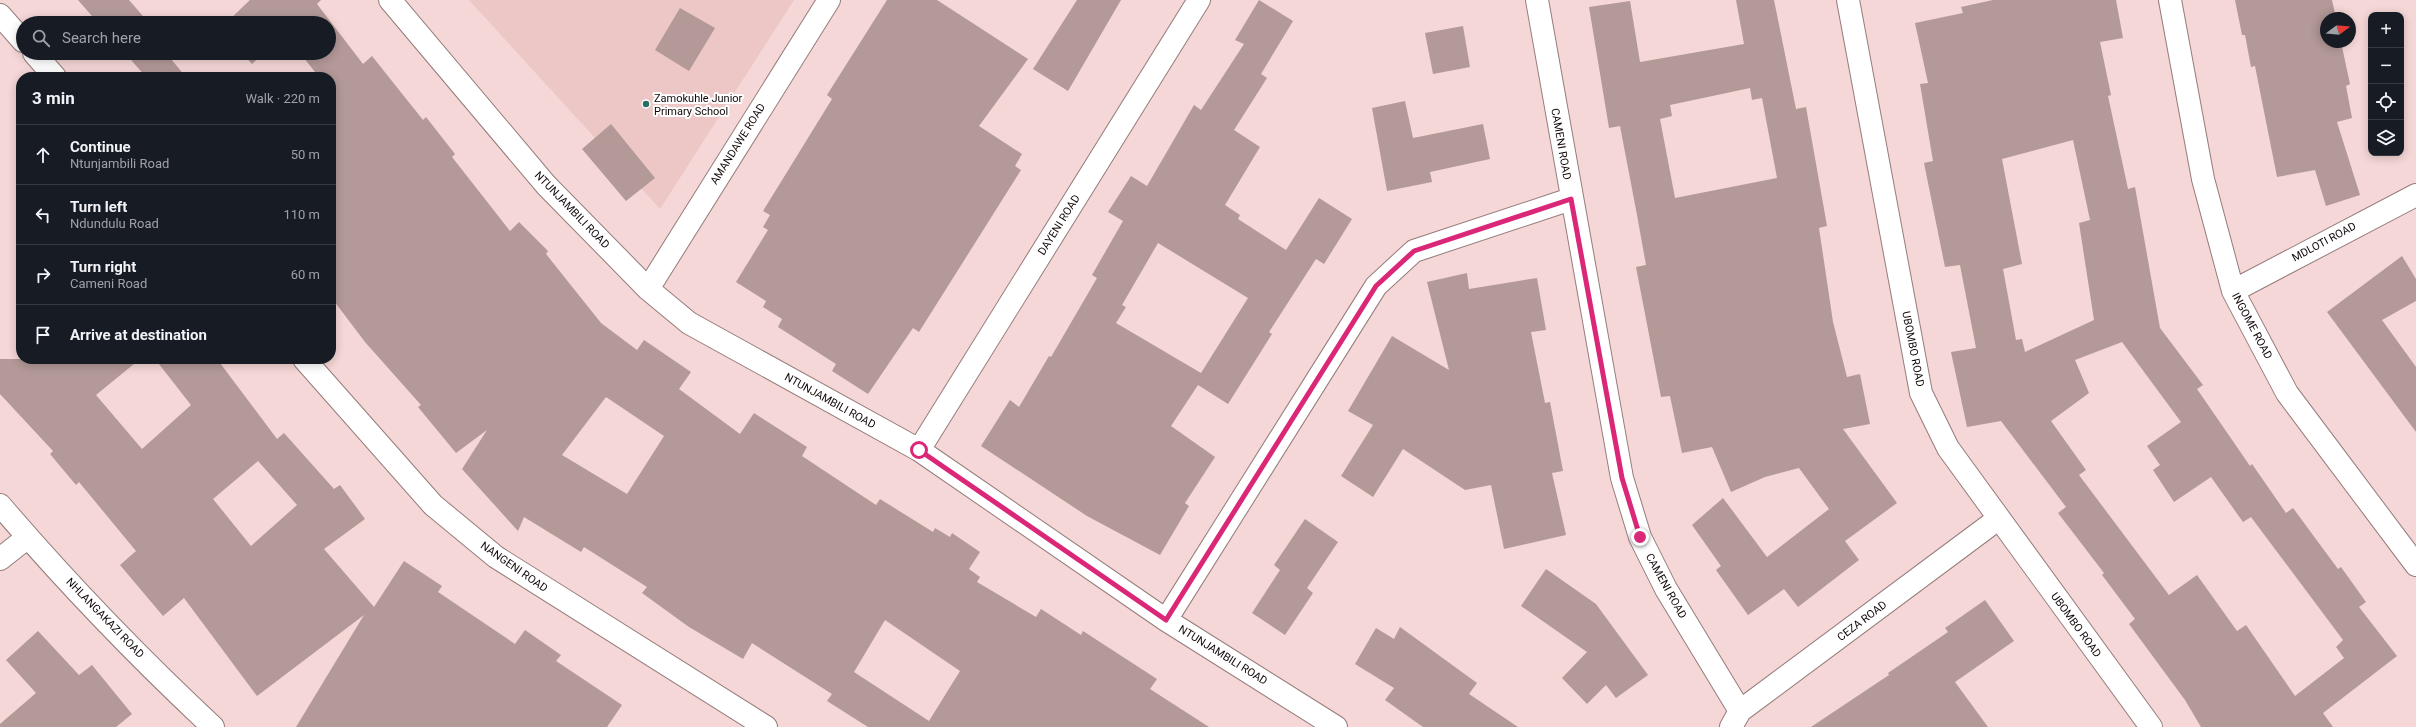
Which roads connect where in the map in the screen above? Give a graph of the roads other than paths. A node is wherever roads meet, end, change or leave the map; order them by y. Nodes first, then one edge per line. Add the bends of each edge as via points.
1 (390, 0) edge
2 (829, 0) edge
3 (1199, 0) edge
4 (1537, 0) edge
5 (1848, 0) edge
6 (2170, 0) edge
7 (0, 15) edge
8 (16, 33) edge
9 (40, 60) edge
10 (51, 72) edge
11 (2416, 194) edge
12 (1571, 199) junction
13 (648, 288) junction
14 (2233, 291) junction
15 (308, 364) edge
16 (919, 450) junction
17 (0, 505) edge
18 (1998, 519) junction
19 (28, 537) junction
20 (0, 559) edge
21 (2416, 565) edge
22 (1166, 620) junction
23 (1736, 719) edge
24 (213, 727) edge
25 (766, 727) edge
26 (1336, 727) edge
27 (2150, 727) edge

1 - 13 street, NTUNJAMBILI ROAD via 546,186
2 - 13 street, AMANDAWE ROAD
3 - 16 street, DAYENI ROAD
4 - 12 street, CAMENI ROAD
5 - 18 street, UBOMBO ROAD via 1921,393 1948,448
6 - 14 street, INGOME ROAD via 2203,179
7 - 8 street
9 - 10 street
11 - 14 street, MDLOTI ROAD
12 - 22 street via 1414,251 1376,286
12 - 23 street, CAMENI ROAD via 1622,478 1640,537
13 - 16 street, NTUNJAMBILI ROAD via 689,323
14 - 21 street, INGOME ROAD via 2287,393
15 - 25 street, NANGENI ROAD via 433,504 496,557
16 - 22 street, NTUNJAMBILI ROAD
17 - 19 street, NHLANGAKAZI ROAD
18 - 23 street, CEZA ROAD
18 - 27 street, UBOMBO ROAD
19 - 20 street
19 - 24 street, NHLANGAKAZI ROAD via 174,691
22 - 26 street, NTUNJAMBILI ROAD

